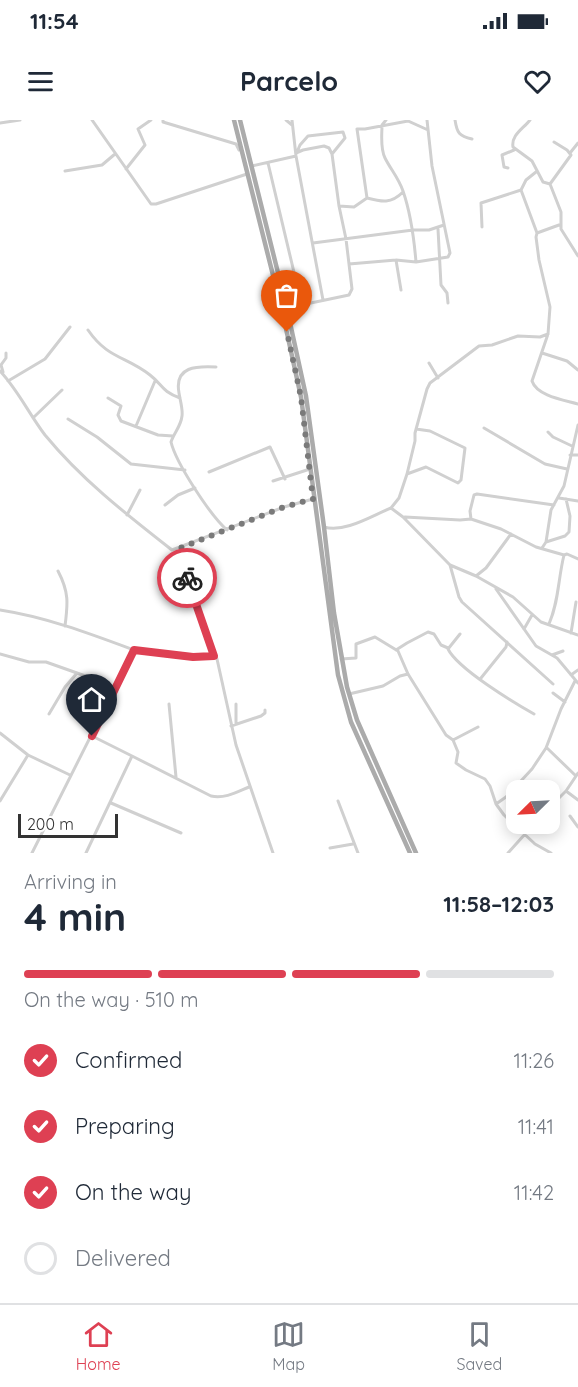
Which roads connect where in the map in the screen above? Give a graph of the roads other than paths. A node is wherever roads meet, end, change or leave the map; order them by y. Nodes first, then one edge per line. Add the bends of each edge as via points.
1 (20, 120) edge
2 (92, 120) edge
3 (151, 120) edge
4 (163, 120) edge
5 (234, 120) edge
6 (240, 120) edge
7 (286, 120) edge
8 (292, 120) edge
9 (386, 120) edge
10 (427, 120) edge
11 (455, 120) edge
12 (530, 120) edge
13 (0, 123) edge
14 (382, 124) junction
15 (293, 126) junction
16 (428, 130) junction
17 (472, 139) dead end
18 (554, 142) dead end
19 (578, 143) edge
20 (514, 150) junction
21 (570, 153) junction
22 (115, 154) junction
23 (332, 154) junction
24 (296, 155) junction
25 (268, 163) junction
26 (252, 166) junction
27 (508, 168) dead end
28 (126, 169) junction
29 (65, 171) dead end
30 (537, 171) junction
31 (248, 174) junction
32 (550, 184) junction
33 (521, 189) junction
34 (403, 192) junction
35 (367, 198) junction
36 (339, 206) junction
37 (444, 225) junction
38 (559, 225) junction
39 (482, 227) dead end
40 (438, 228) junction
41 (413, 230) junction
42 (537, 233) junction
43 (267, 236) junction
44 (346, 239) junction
45 (313, 243) junction
46 (578, 256) edge
47 (438, 259) junction
48 (396, 260) junction
49 (416, 262) junction
50 (349, 264) junction
51 (401, 290) dead end
52 (323, 300) junction
53 (448, 303) dead end
54 (302, 306) junction
55 (287, 309) junction
56 (70, 327) dead end
57 (88, 330) dead end
58 (548, 334) junction
59 (6, 353) dead end
60 (542, 354) junction
61 (429, 363) dead end
62 (216, 367) dead end
63 (578, 370) edge
64 (1, 372) edge
65 (438, 378) junction
66 (8, 381) junction
67 (155, 381) junction
68 (62, 390) dead end
69 (108, 398) dead end
70 (180, 398) junction
71 (578, 404) edge
72 (34, 417) junction
73 (68, 419) dead end
74 (578, 425) edge
75 (135, 427) junction
76 (484, 428) dead end
77 (416, 429) junction
78 (548, 432) dead end
79 (173, 436) junction
80 (573, 446) junction
81 (570, 455) junction
82 (578, 455) edge
83 (310, 469) junction
84 (567, 469) junction
85 (185, 470) junction
86 (209, 472) dead end
87 (407, 474) junction
88 (285, 479) junction
89 (273, 482) dead end
90 (195, 488) junction
91 (140, 490) dead end
92 (559, 498) junction
93 (313, 499) junction
94 (566, 500) junction
95 (578, 501) edge
96 (165, 505) dead end
97 (554, 505) junction
98 (391, 508) junction
99 (127, 514) junction
100 (403, 517) junction
101 (471, 519) junction
102 (324, 526) junction
103 (226, 530) junction
104 (510, 534) junction
105 (546, 542) junction
106 (180, 548) junction
107 (542, 548) junction
108 (564, 555) junction
109 (578, 559) edge
110 (450, 565) junction
111 (58, 572) dead end
112 (476, 576) junction
113 (494, 587) junction
114 (576, 602) dead end
115 (0, 610) edge
116 (532, 615) junction
117 (549, 624) junction
118 (65, 626) junction
119 (524, 629) junction
120 (571, 633) junction
121 (460, 634) dead end
122 (578, 635) edge
123 (508, 645) junction
124 (448, 648) junction
125 (134, 650) junction
126 (396, 650) junction
127 (563, 651) dead end
128 (0, 654) edge
129 (552, 655) junction
130 (214, 656) junction
131 (341, 659) junction
132 (340, 669) junction
133 (578, 670) edge
134 (77, 673) junction
135 (408, 674) junction
136 (572, 675) junction
137 (481, 678) junction
138 (577, 682) edge
139 (553, 684) dead end
140 (113, 691) junction
141 (553, 693) dead end
142 (349, 694) junction
143 (565, 702) junction
144 (169, 704) dead end
145 (236, 704) dead end
146 (265, 710) dead end
147 (49, 714) dead end
148 (534, 714) dead end
149 (236, 724) junction
150 (231, 726) junction
151 (478, 727) dead end
152 (0, 733) edge
153 (92, 736) junction
154 (453, 740) junction
155 (546, 748) junction
156 (28, 755) junction
157 (132, 756) junction
158 (577, 774) edge
159 (70, 775) junction
160 (176, 777) junction
161 (249, 787) junction
162 (566, 791) junction
163 (560, 797) edge
164 (578, 800) edge
165 (0, 801) edge
166 (338, 801) dead end
167 (111, 803) junction
168 (496, 804) junction
169 (506, 814) edge
170 (570, 816) dead end
171 (578, 827) edge
172 (181, 833) dead end
173 (525, 834) joint
174 (353, 844) junction
175 (330, 848) dead end
176 (32, 853) edge
177 (86, 853) edge
178 (273, 853) edge
179 (358, 853) edge
180 (410, 853) edge
181 (416, 853) edge
182 (508, 853) edge
183 (551, 853) edge

1 - 13 street
2 - 22 street
3 - 28 street via 138,129 145,145
4 - 31 street via 236,144
5 - 31 main road
6 - 26 main road
7 - 15 street
8 - 15 street
9 - 14 street
10 - 16 street
11 - 17 street via 460,136
12 - 20 street via 512,140
14 - 16 street via 408,121
14 - 34 street via 384,158
14 - 35 street via 357,129
15 - 24 street
16 - 37 street
18 - 21 street
19 - 21 street
20 - 27 street via 502,155 504,167
20 - 30 street via 530,159
21 - 32 street
22 - 28 street
22 - 29 street via 102,165
23 - 24 street via 324,146
23 - 24 street via 345,138 343,132 308,136
23 - 36 street
24 - 25 street
24 - 45 street
25 - 26 street
25 - 54 street
26 - 43 main road
28 - 31 street via 151,204
30 - 32 street via 543,182
30 - 33 street
31 - 43 main road
32 - 38 street via 561,212
33 - 39 street via 481,203
33 - 42 street
34 - 35 street via 389,201
34 - 41 street
35 - 36 street via 354,207
36 - 44 street
37 - 40 street
37 - 47 street via 450,253
38 - 42 street
38 - 46 street
40 - 41 street
40 - 47 street
41 - 44 street
41 - 49 street
42 - 58 street via 550,307
43 - 55 main road
43 - 83 main road via 300,391
44 - 45 street
44 - 50 street
45 - 52 street
47 - 49 street
47 - 53 street
48 - 49 street
48 - 50 street
48 - 51 street
50 - 52 street via 349,295
52 - 54 street
54 - 55 street
55 - 102 main road via 306,396
56 - 66 street via 45,358
57 - 67 street via 113,356
58 - 60 street
58 - 65 street via 518,336 479,346
59 - 64 street
60 - 63 street via 567,361
60 - 71 street via 532,376 533,386
61 - 65 street
62 - 70 street via 198,366 184,372 178,383
64 - 66 street
65 - 77 street via 427,389
66 - 72 street
67 - 70 street via 164,391
67 - 75 street
68 - 72 street
69 - 75 street via 121,406 118,418
70 - 79 street via 182,417
72 - 99 street via 86,480
73 - 85 street via 131,464
74 - 80 street
75 - 79 street
76 - 84 street via 545,464
77 - 87 street
77 - 87 street via 430,431 465,448 463,474 458,483 426,467
78 - 80 street
79 - 85 street via 173,448
80 - 81 street
81 - 82 street
81 - 84 street
83 - 88 street
83 - 93 main road
84 - 92 street
85 - 90 street
86 - 88 street via 270,447
87 - 98 street
88 - 89 street
90 - 96 street
90 - 103 street
91 - 99 street
92 - 94 street
92 - 97 street
93 - 103 street
93 - 132 main road
94 - 95 street
94 - 105 street via 569,532
97 - 101 street via 477,494
97 - 105 street
98 - 100 street
98 - 102 street via 347,526
99 - 106 street via 172,550
100 - 101 street
100 - 110 street
101 - 104 street
102 - 131 main road
103 - 106 street
104 - 107 street
104 - 112 street
105 - 107 street
106 - 130 street
107 - 108 street
108 - 109 street
108 - 117 street
110 - 112 street
110 - 123 street via 462,602
111 - 118 street via 68,600
112 - 113 street
113 - 116 street via 513,597
113 - 119 street
114 - 120 street
115 - 118 street
116 - 117 street
116 - 119 street
117 - 120 street
118 - 125 street
119 - 129 street via 536,646
120 - 122 street
121 - 124 street
123 - 137 street
123 - 139 street
124 - 126 street via 428,632
124 - 137 street
125 - 130 street
125 - 140 street
126 - 131 street via 371,638 356,644 356,658
126 - 135 street
127 - 129 street
128 - 134 street via 46,662
129 - 136 street
130 - 150 street
131 - 132 main road
132 - 142 main road
132 - 180 main road via 351,722
133 - 136 street
134 - 140 street
134 - 147 street
135 - 142 street via 383,686
135 - 154 street
136 - 138 street
137 - 148 street
138 - 143 street
140 - 153 street
141 - 143 street
142 - 181 main road
143 - 155 street
144 - 160 street
145 - 149 street
146 - 149 street via 261,716
149 - 150 street
150 - 161 street
151 - 154 street
152 - 156 street
153 - 157 street
153 - 159 street
154 - 168 street via 459,754 456,763 488,782
155 - 158 street
155 - 168 street via 532,769
156 - 159 street
156 - 165 street
157 - 160 street
157 - 167 street
158 - 162 street
159 - 176 street
160 - 161 street via 215,797
161 - 178 street
162 - 163 street
162 - 164 street
166 - 174 street
167 - 172 street
167 - 177 street
168 - 169 street
170 - 171 street
173 - 182 street
173 - 183 street
174 - 175 street
174 - 179 street

